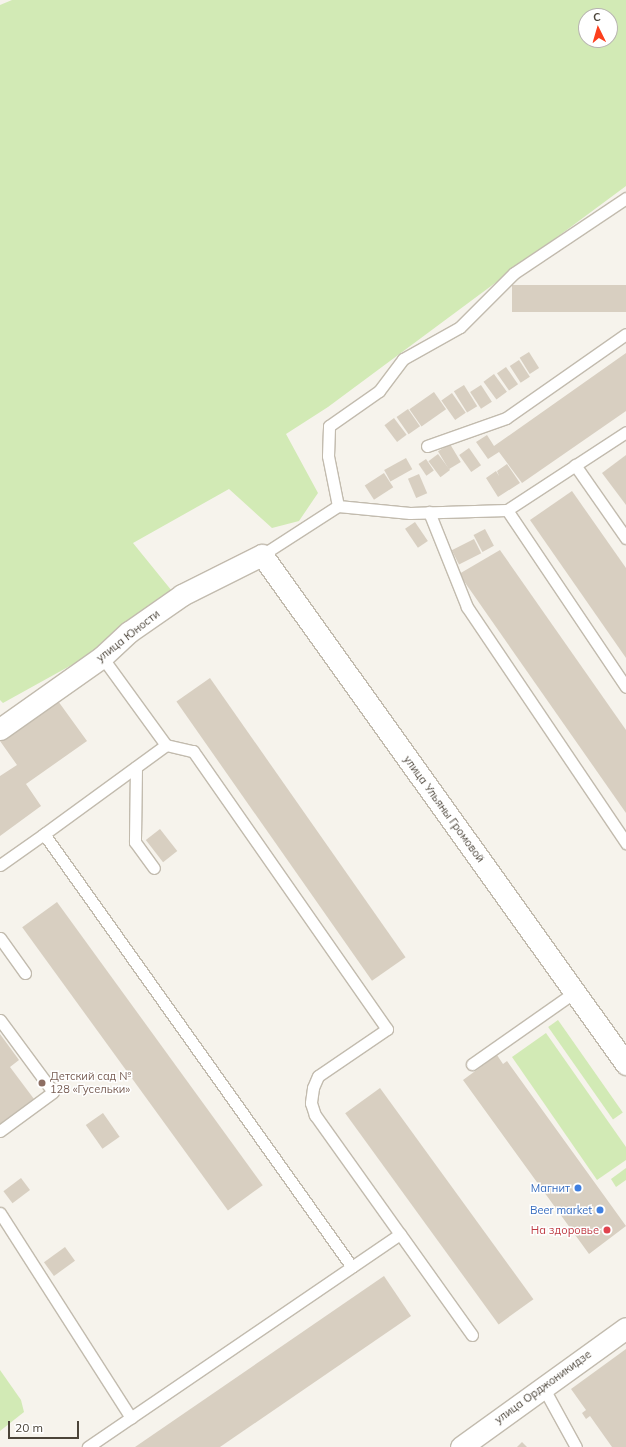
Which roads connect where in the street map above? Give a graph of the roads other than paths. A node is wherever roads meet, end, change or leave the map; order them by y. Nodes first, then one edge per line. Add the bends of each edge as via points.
1 (626, 198) edge
2 (626, 334) edge
3 (626, 432) edge
4 (427, 446) dead end
5 (575, 465) junction
6 (338, 506) junction
7 (506, 510) junction
8 (429, 512) junction
9 (626, 538) edge
10 (262, 555) junction
11 (102, 657) junction
12 (626, 687) edge
13 (0, 729) edge
14 (166, 745) junction
15 (136, 767) junction
16 (44, 834) junction
17 (626, 843) edge
18 (0, 865) edge
19 (154, 868) dead end
20 (0, 938) edge
21 (26, 973) dead end
22 (575, 992) junction
23 (0, 1020) edge
24 (472, 1064) dead end
25 (626, 1064) edge
26 (0, 1131) edge
27 (0, 1214) edge
28 (400, 1234) junction
29 (352, 1267) junction
30 (626, 1328) edge
31 (472, 1335) dead end
32 (543, 1387) junction
33 (131, 1418) junction
34 (88, 1447) edge
35 (461, 1447) edge
36 (576, 1447) edge

1 - 6 lane via 514,273 460,327 403,359 379,391 329,426 328,456
2 - 4 lane via 506,418
3 - 5 lane
5 - 7 lane
5 - 9 lane
6 - 8 lane via 410,513
6 - 10 lane
7 - 8 lane
7 - 12 lane
8 - 17 lane via 467,607
10 - 11 street, улица Юности via 182,595 129,632
10 - 22 street, улица Ульяны Громовой
11 - 13 street, улица Юности
11 - 14 lane
14 - 15 lane
14 - 28 lane via 192,751 387,1029 318,1076 312,1088 311,1103 315,1115
15 - 16 lane
15 - 19 lane via 134,842
16 - 18 lane
16 - 29 lane
20 - 21 lane
22 - 24 lane
22 - 25 street, улица Ульяны Громовой
23 - 26 lane via 53,1092
27 - 33 lane
28 - 29 lane
28 - 31 lane
29 - 33 lane
30 - 32 street, улица Орджоникидзе
32 - 35 street, улица Орджоникидзе
32 - 36 lane
33 - 34 lane

